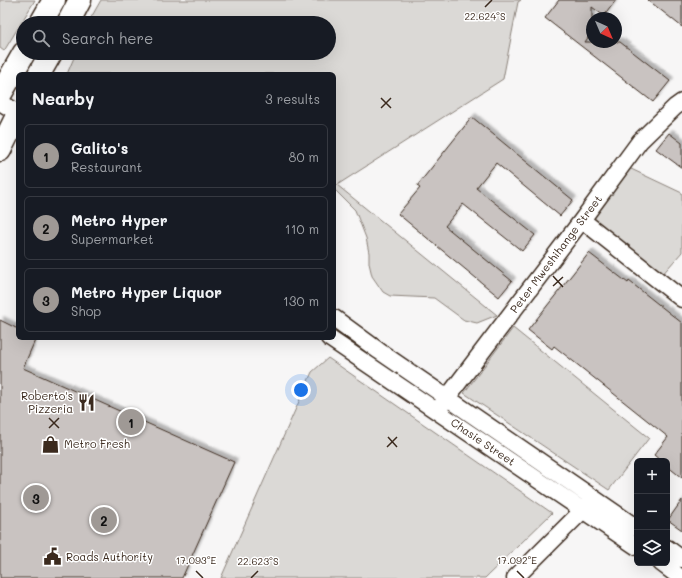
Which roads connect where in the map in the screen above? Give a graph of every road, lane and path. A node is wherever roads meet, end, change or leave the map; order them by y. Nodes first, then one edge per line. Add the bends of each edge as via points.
1 (54, 0) edge
2 (80, 0) edge
3 (45, 16) edge
4 (72, 16) edge
5 (20, 60) edge
6 (47, 60) edge
7 (41, 72) edge
8 (5, 91) edge
9 (682, 102) edge
10 (16, 110) edge
11 (16, 118) edge
12 (0, 150) edge
13 (582, 220) junction
14 (682, 299) edge
15 (336, 319) edge
16 (332, 340) edge
17 (448, 397) junction
18 (437, 411) junction
19 (589, 504) junction
20 (634, 526) edge
21 (634, 544) edge
22 (670, 550) edge
23 (682, 559) edge
24 (665, 566) edge
25 (515, 578) edge
26 (681, 578) edge

1 - 3 main road
2 - 4 main road
5 - 8 main road
6 - 7 main road
8 - 10 street
9 - 13 street, Peter Mweshihange Street via 640,141
11 - 12 main road
13 - 14 street
13 - 17 street, Peter Mweshihange Street
15 - 17 street, Chasie Street
16 - 18 street, Chasie Street
17 - 18 street, Peter Mweshihange Street
17 - 19 street, Chasie Street
18 - 19 street, Chasie Street
19 - 20 street, Chasie Street
19 - 21 street, Chasie Street
19 - 25 street
22 - 23 street
24 - 26 street

